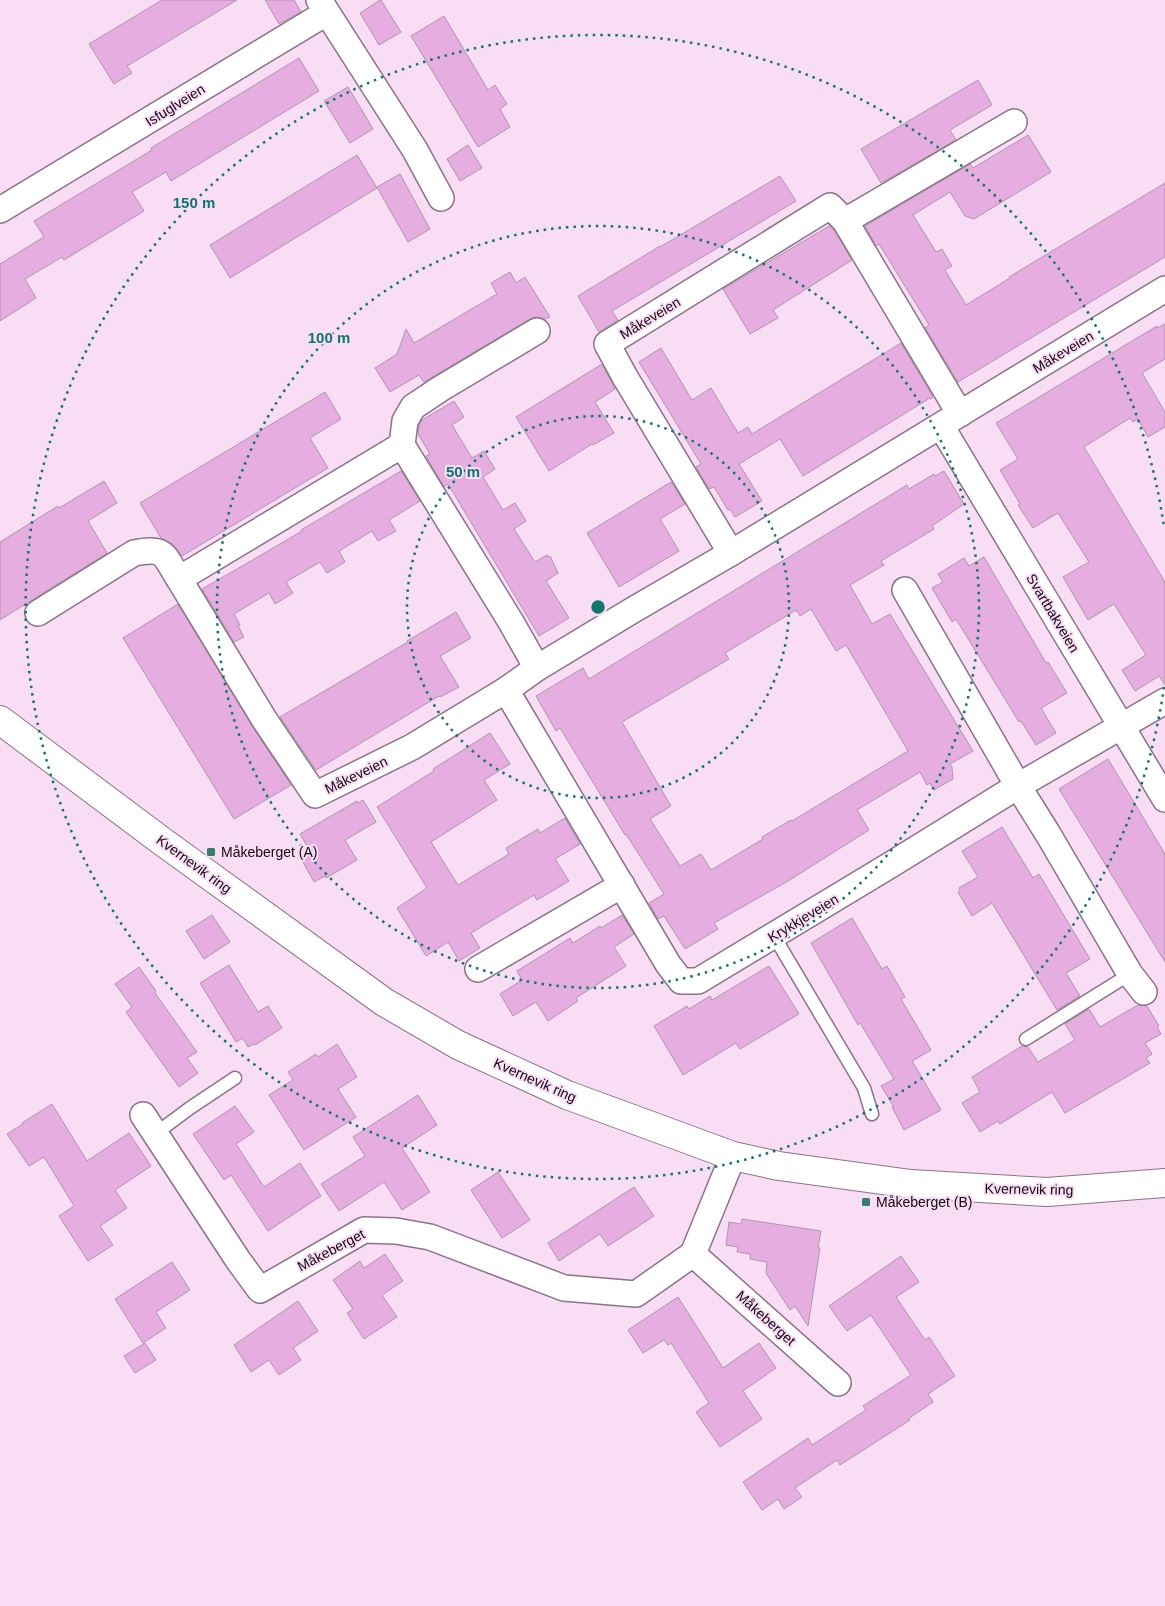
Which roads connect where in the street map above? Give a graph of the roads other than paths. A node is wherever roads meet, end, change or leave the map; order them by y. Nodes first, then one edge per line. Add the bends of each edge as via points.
1 (323, 7) edge
2 (1014, 122) dead end
3 (441, 198) dead end
4 (0, 210) edge
5 (845, 221) junction
6 (1165, 290) edge
7 (537, 331) dead end
8 (951, 420) junction
9 (402, 445) junction
10 (731, 554) junction
11 (179, 579) junction
12 (905, 590) dead end
13 (38, 613) dead end
14 (538, 668) junction
15 (506, 690) junction
16 (1165, 701) edge
17 (0, 720) edge
18 (1121, 727) junction
19 (1018, 786) junction
20 (1165, 799) edge
21 (622, 885) junction
22 (774, 936) junction
23 (478, 969) dead end
24 (1137, 984) joint
25 (1026, 1039) dead end
26 (235, 1078) dead end
27 (872, 1114) dead end
28 (149, 1125) joint
29 (733, 1156) junction
30 (1165, 1183) edge
31 (693, 1254) junction
32 (838, 1383) dead end

1 - 3 street, Isfuglveien via 415,150
1 - 4 street, Isfuglveien
2 - 5 street
5 - 8 street, Måkeveien
5 - 10 street, Måkeveien via 830,206 607,344
6 - 8 street, Måkeveien
7 - 9 street via 413,407 405,421
8 - 10 street, Måkeveien
8 - 18 street, Svartbakveien
9 - 11 street
9 - 14 street
10 - 14 street, Måkeveien
11 - 13 street, Måkeveien via 159,551 134,553
11 - 15 street, Måkeveien via 264,719 315,795 412,747
12 - 19 street
14 - 15 street, Måkeveien
15 - 21 street, Krykkjeveien
16 - 18 street, Krykkjeveien
17 - 29 main road, Kvernevik ring via 384,1002 458,1044 567,1095
18 - 19 street, Krykkjeveien
18 - 20 street, Svartbakveien
19 - 22 street, Krykkjeveien
19 - 24 street
21 - 22 street, Krykkjeveien via 681,981 698,980
21 - 23 street
22 - 27 lane via 864,1088
24 - 25 lane
26 - 28 lane, Måkeberget
28 - 31 street, Måkeberget via 260,1290 364,1230 396,1231 430,1238 564,1288 636,1294
29 - 30 main road, Kvernevik ring via 779,1166 920,1185 1047,1192
29 - 31 street
31 - 32 street, Måkeberget

